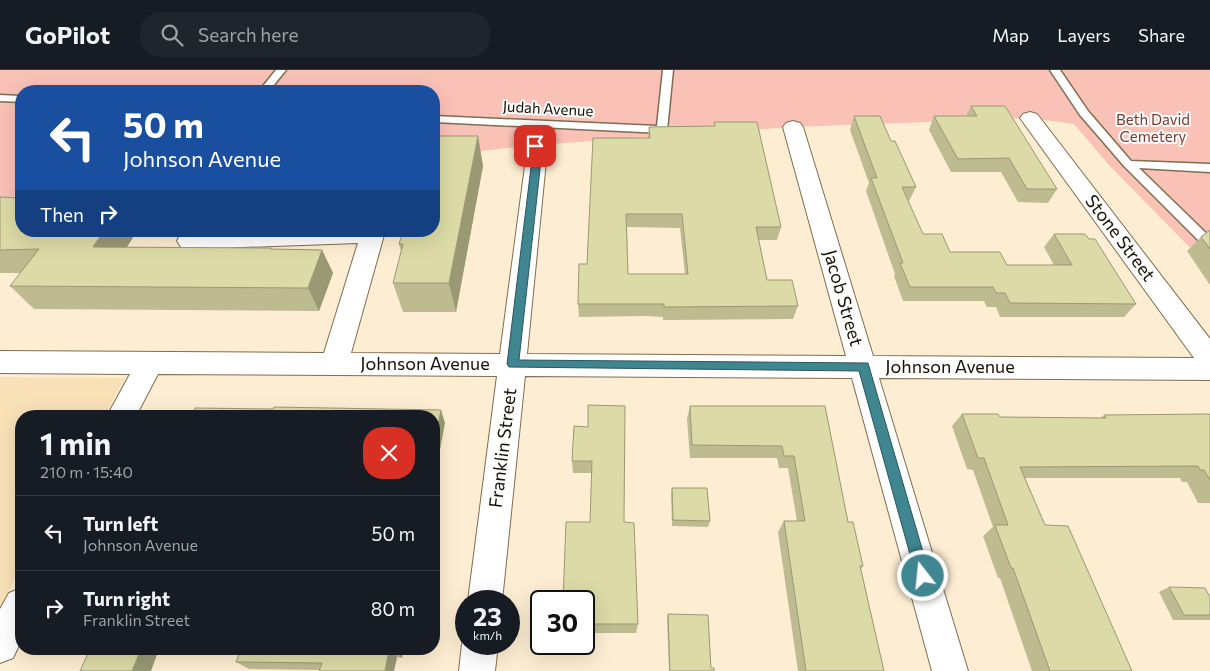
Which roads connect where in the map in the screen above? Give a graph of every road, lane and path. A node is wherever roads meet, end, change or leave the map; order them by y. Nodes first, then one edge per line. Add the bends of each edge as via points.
1 (280, 70) edge
2 (668, 70) edge
3 (1056, 70) edge
4 (269, 85) edge
5 (0, 98) edge
6 (15, 99) edge
7 (1030, 118) dead end
8 (440, 119) edge
9 (793, 127) dead end
10 (535, 146) dead end
11 (1128, 164) junction
12 (1210, 168) edge
13 (191, 237) edge
14 (311, 237) edge
15 (371, 237) edge
16 (1210, 244) edge
17 (1210, 359) edge
18 (0, 362) edge
19 (150, 363) junction
20 (335, 364) junction
21 (513, 364) junction
22 (864, 366) junction
23 (1210, 369) edge
24 (124, 410) edge
25 (486, 590) edge
26 (15, 616) edge
27 (0, 645) edge
28 (479, 655) edge
29 (477, 671) edge
30 (950, 671) edge

1 - 4 lane
2 - 8 lane, Judah Avenue via 662,130
3 - 11 lane via 1084,113
5 - 6 lane
7 - 17 street, Stone Street
9 - 22 street, Jacob Street
10 - 21 street, Franklin Street
11 - 12 lane
11 - 16 lane
13 - 14 street via 189,241
15 - 20 street
18 - 19 street, Johnson Avenue
19 - 20 street, Johnson Avenue
19 - 24 street
20 - 21 street, Johnson Avenue
21 - 22 street, Johnson Avenue
21 - 25 street, Franklin Street
22 - 23 street, Johnson Avenue
22 - 30 street, Jacob Street
26 - 27 street
28 - 29 street

